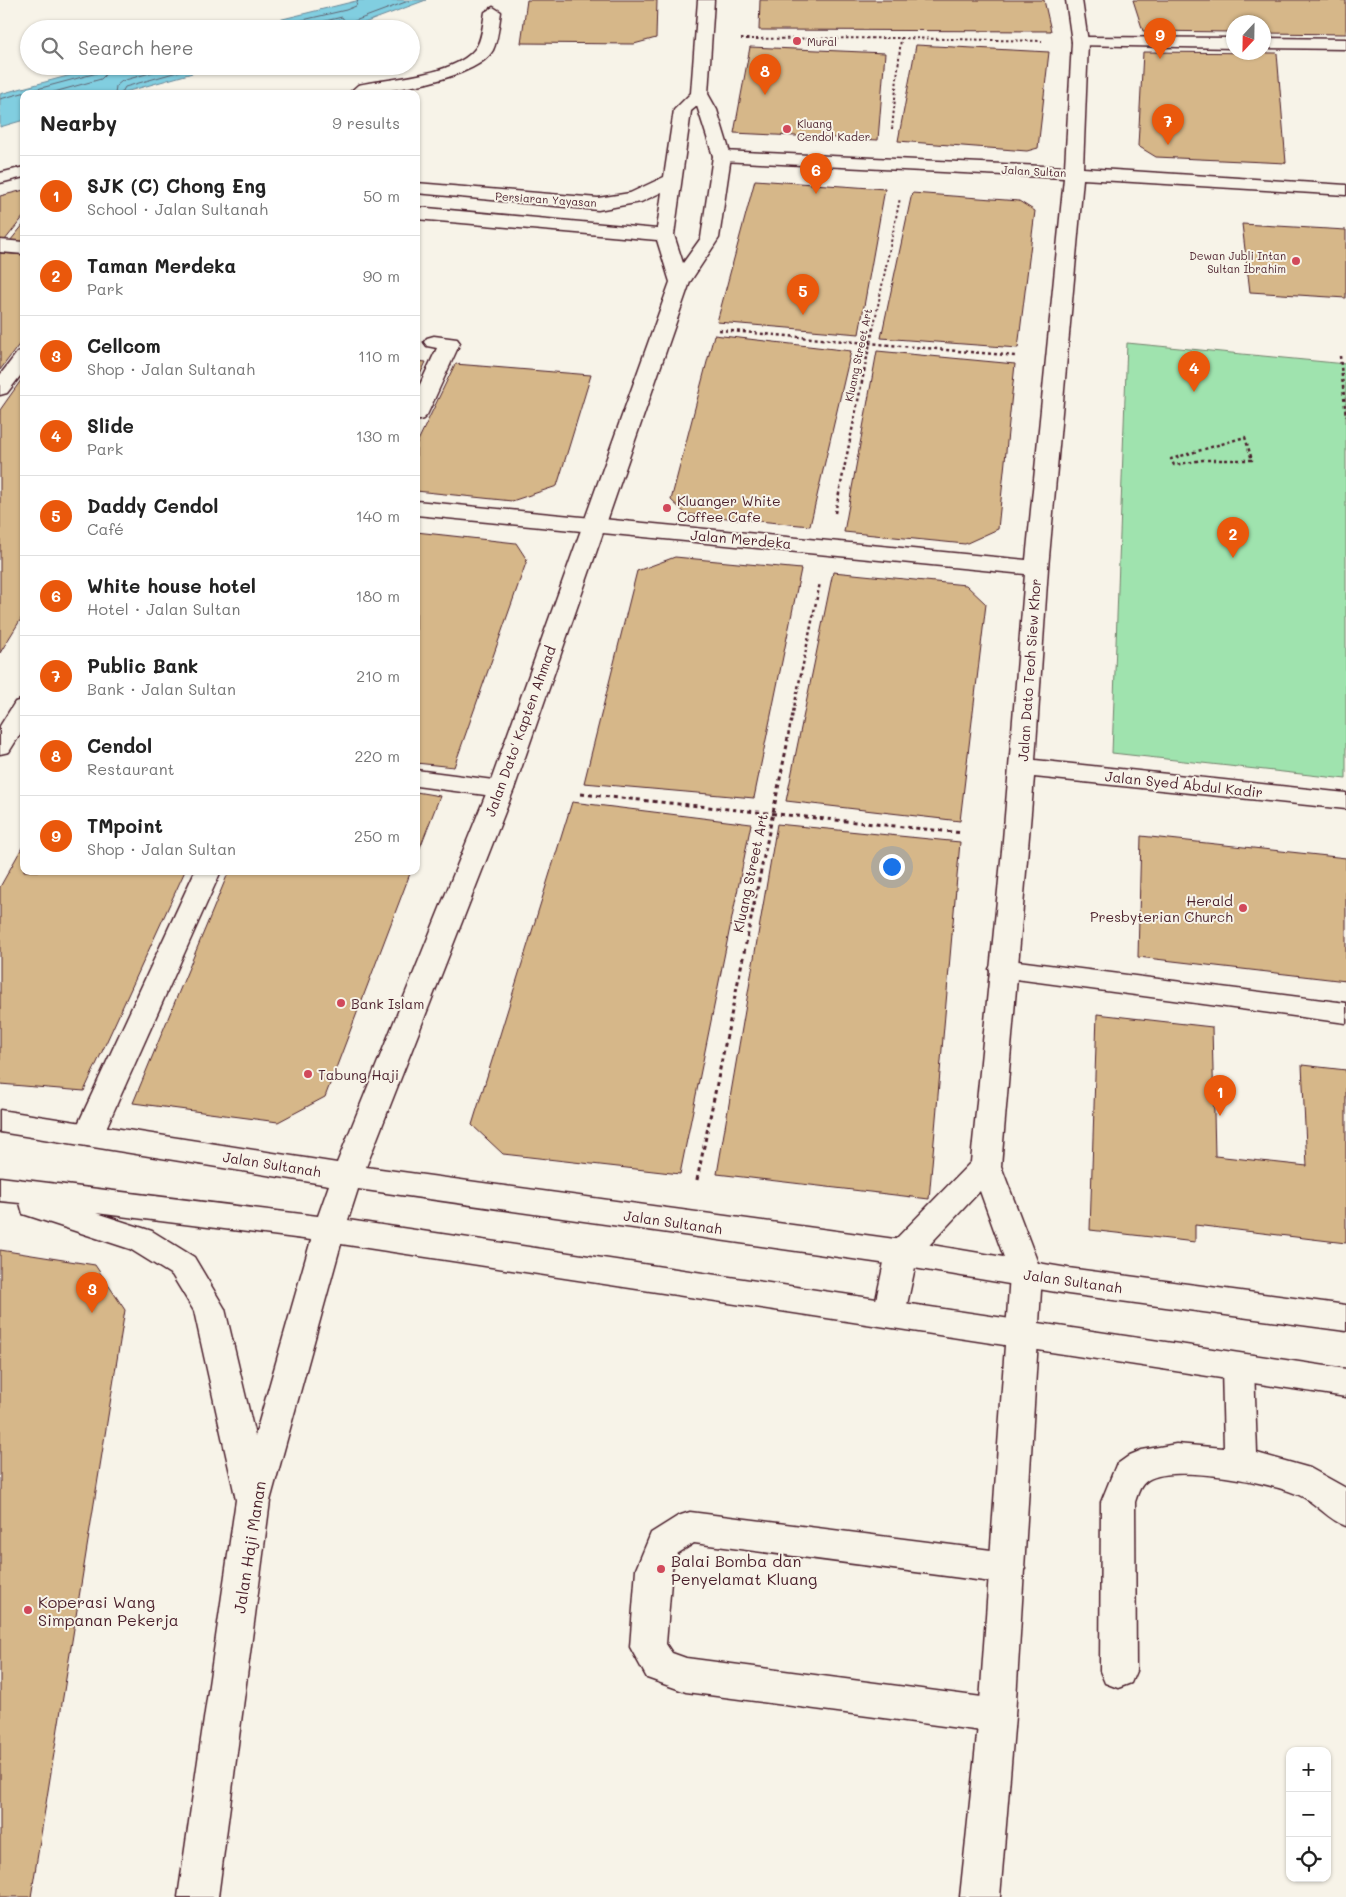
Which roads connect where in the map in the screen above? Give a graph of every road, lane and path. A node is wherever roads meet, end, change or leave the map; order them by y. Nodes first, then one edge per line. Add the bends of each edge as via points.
1 (706, 0) edge
2 (1074, 0) edge
3 (493, 12) dead end
4 (901, 38) junction
5 (703, 39) junction
6 (1080, 42) junction
7 (1226, 43) edge
8 (1271, 43) edge
9 (1346, 44) edge
10 (362, 90) edge
11 (700, 94) junction
12 (892, 134) dead end
13 (722, 156) junction
14 (20, 173) edge
15 (1074, 173) junction
16 (0, 178) edge
17 (672, 180) junction
18 (420, 188) edge
19 (1346, 190) edge
20 (901, 193) dead end
21 (420, 213) edge
22 (665, 235) junction
23 (0, 246) edge
24 (20, 248) edge
25 (680, 282) junction
26 (719, 330) dead end
27 (434, 342) dead end
28 (870, 343) junction
29 (1022, 356) dead end
30 (1340, 356) dead end
31 (20, 362) edge
32 (0, 389) edge
33 (420, 407) edge
34 (1346, 417) edge
35 (1174, 465) joint
36 (420, 508) edge
37 (833, 522) dead end
38 (593, 525) junction
39 (1037, 568) junction
40 (821, 580) dead end
41 (20, 716) edge
42 (11, 737) edge
43 (1021, 767) junction
44 (420, 779) edge
45 (501, 789) junction
46 (581, 794) dead end
47 (1346, 801) edge
48 (772, 814) junction
49 (963, 833) dead end
50 (206, 875) edge
51 (1003, 969) junction
52 (1346, 1013) edge
53 (0, 1121) edge
54 (88, 1135) junction
55 (986, 1166) junction
56 (348, 1176) junction
57 (697, 1180) dead end
58 (0, 1189) edge
59 (0, 1194) edge
60 (329, 1230) junction
61 (902, 1254) junction
62 (1026, 1274) junction
63 (889, 1314) junction
64 (1346, 1318) edge
65 (1021, 1334) junction
66 (1238, 1368) junction
67 (1346, 1382) edge
68 (1240, 1464) junction
69 (253, 1501) junction
70 (1346, 1511) edge
71 (1007, 1568) junction
72 (1118, 1671) dead end
73 (997, 1716) junction
74 (198, 1897) edge
75 (980, 1897) edge

1 - 5 street, Jalan Dato' Kapten Ahmad
2 - 6 street, Jalan Dato Teoh Siew Khor
3 - 10 street via 485,49 468,64
4 - 5 path
4 - 6 path
4 - 12 path
5 - 11 street, Jalan Dato' Kapten Ahmad
6 - 7 street
6 - 15 street, Jalan Dato Teoh Siew Khor
8 - 9 street
11 - 13 street, Jalan Dato' Kapten Ahmad
11 - 17 street via 683,110
13 - 15 street, Jalan Sultan
13 - 25 street, Jalan Dato' Kapten Ahmad via 710,238
14 - 16 street
15 - 19 street, Jalan Sultan
15 - 39 street, Jalan Dato Teoh Siew Khor
17 - 18 street, Persiaran Yayasan via 636,198 598,204
17 - 22 street
20 - 28 path, Kluang Street Art
21 - 22 street, Persiaran Yayasan
22 - 25 street
23 - 24 street
25 - 38 street, Jalan Dato' Kapten Ahmad
26 - 28 path
27 - 33 street via 450,343
28 - 29 path
28 - 37 path, Kluang Street Art
30 - 34 path
31 - 32 street
35 - 35 path via 1203,460 1252,460 1245,437 1171,459
36 - 38 street, Jalan Merdeka
38 - 39 street, Jalan Merdeka
38 - 45 street, Jalan Dato' Kapten Ahmad
39 - 43 street, Jalan Dato Teoh Siew Khor
40 - 48 path, Kluang Street Art
41 - 42 street
43 - 47 street, Jalan Syed Abdul Kadir
43 - 51 street, Jalan Dato Teoh Siew Khor
44 - 45 street
45 - 56 street, Jalan Dato' Kapten Ahmad
46 - 48 path
48 - 49 path
48 - 57 path, Kluang Street Art
50 - 54 street
51 - 52 street
51 - 55 street, Jalan Dato Teoh Siew Khor
53 - 54 street, Jalan Sultanah
54 - 56 street, Jalan Sultanah
55 - 61 street
55 - 62 street
56 - 60 street, Jalan Haji Manan
56 - 61 street, Jalan Sultanah
58 - 60 street
59 - 69 street via 141,1240 184,1266 209,1309
60 - 63 street
60 - 69 street, Jalan Haji Manan
61 - 62 street, Jalan Sultanah
61 - 63 street
62 - 64 street, Jalan Sultanah
62 - 65 street
63 - 65 street
65 - 66 street
65 - 71 street
66 - 67 street
66 - 68 street
68 - 70 street via 1289,1475 1336,1498
68 - 72 street via 1176,1459 1142,1465 1128,1475 1118,1502
69 - 74 street, Jalan Haji Manan
71 - 73 street
71 - 73 street via 690,1527 663,1544 657,1561 648,1648 660,1666 686,1675
73 - 75 street

